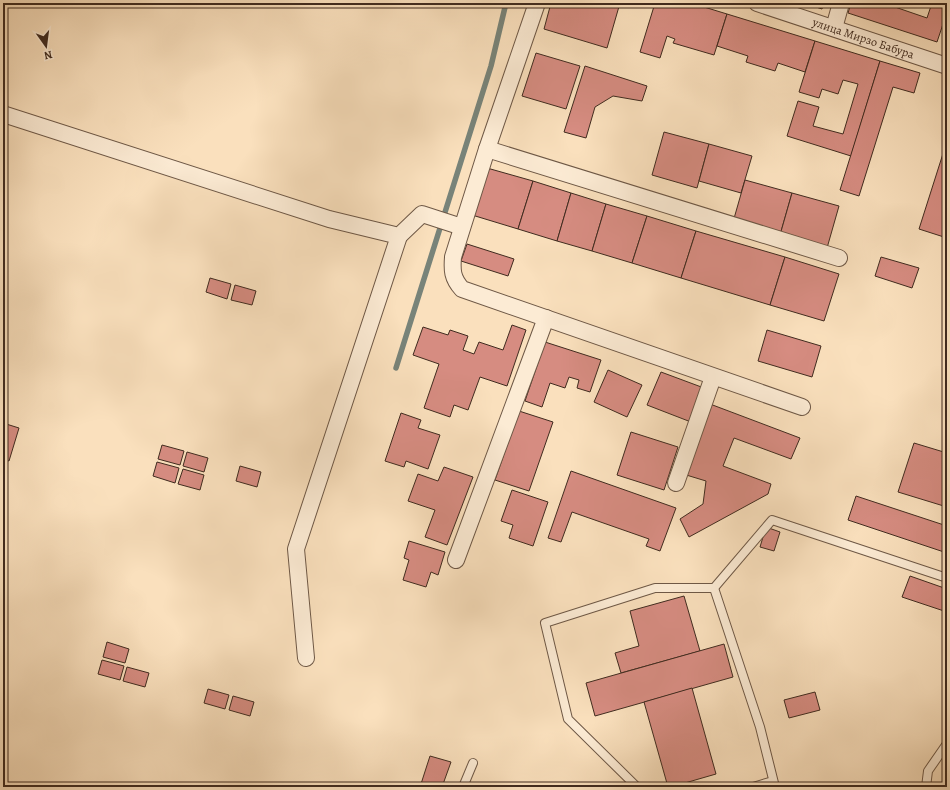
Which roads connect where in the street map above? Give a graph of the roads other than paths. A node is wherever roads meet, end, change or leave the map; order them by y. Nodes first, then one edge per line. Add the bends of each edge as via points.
1 (537, 3) edge
2 (757, 3) edge
3 (841, 3) edge
4 (834, 28) junction
5 (947, 66) edge
6 (3, 114) edge
7 (487, 149) junction
8 (462, 227) junction
9 (399, 236) junction
10 (839, 258) dead end
11 (546, 318) junction
12 (712, 377) junction
13 (802, 408) dead end
14 (676, 483) dead end
15 (456, 560) dead end
16 (947, 578) edge
17 (714, 588) junction
18 (306, 658) dead end
19 (947, 745) edge
20 (473, 763) dead end
21 (774, 784) edge
22 (463, 787) edge
23 (637, 787) edge
24 (753, 787) edge
25 (926, 787) edge

1 - 7 street
2 - 4 street, улица Мирзо Бабура
3 - 4 street
4 - 5 street, улица Мирзо Бабура
6 - 9 street via 329,218
7 - 8 street
7 - 10 street
8 - 9 street via 422,214
8 - 11 street via 452,266 457,283 462,288
9 - 18 street via 296,549
11 - 12 street
11 - 15 street
12 - 13 street
12 - 14 street
16 - 17 lane via 772,520
17 - 21 lane via 760,727
17 - 23 lane via 655,588 545,623 568,719
19 - 25 lane via 928,771
20 - 22 lane
21 - 24 lane

